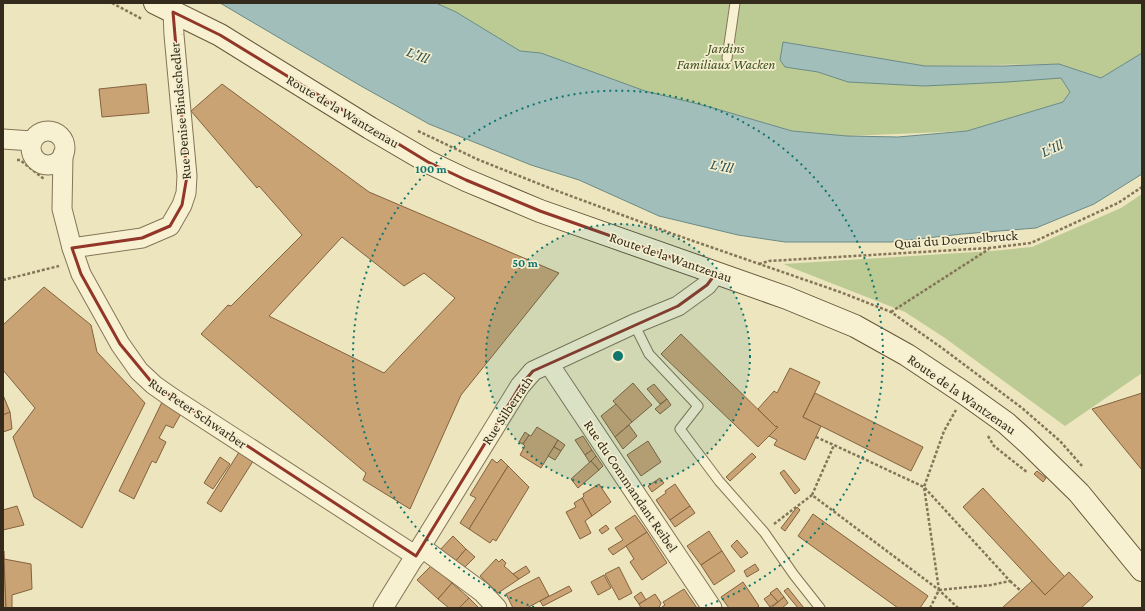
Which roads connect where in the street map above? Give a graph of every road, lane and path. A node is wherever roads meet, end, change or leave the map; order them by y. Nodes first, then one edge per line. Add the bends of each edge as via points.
1 (735, 3) edge
2 (164, 8) edge
3 (727, 58) dead end
4 (3, 139) edge
5 (1142, 187) edge
6 (989, 248) junction
7 (75, 255) junction
8 (759, 264) dead end
9 (716, 272) junction
10 (3, 280) edge
11 (891, 312) dead end
12 (634, 324) junction
13 (549, 364) junction
14 (962, 413) dead end
15 (987, 434) dead end
16 (816, 437) dead end
17 (834, 445) junction
18 (1033, 477) dead end
19 (924, 487) junction
20 (812, 495) junction
21 (764, 532) junction
22 (418, 551) junction
23 (1142, 570) edge
24 (1010, 581) junction
25 (939, 590) junction
26 (1021, 591) dead end
27 (384, 608) edge
28 (497, 608) edge
29 (712, 608) edge
30 (820, 608) edge
31 (930, 608) edge
32 (958, 608) edge

1 - 3 lane
2 - 7 street, Rue Denise Bindschedler via 174,35 187,176 182,205 170,226 142,238
2 - 9 street, Route de la Wantzenau via 220,35 434,165 540,211
4 - 7 street, Rue Peter Schwarber via 32,141 35,136 45,131 51,131 61,137 64,142 62,209
5 - 6 path, Quai du Doernelbruck via 1118,203 1031,244
6 - 8 path, Quai du Doernelbruck
6 - 11 path
7 - 10 path
7 - 22 street, Rue Peter Schwarber via 81,274 120,344 139,371 154,386
9 - 12 street, Rue Silberrath via 707,285 678,306
9 - 23 street, Route de la Wantzenau via 856,326 907,355 964,393 1006,423 1079,493
12 - 13 street, Rue Silberrath
12 - 21 lane via 649,354 698,406 680,429 719,481
13 - 22 street, Rue Silberrath via 533,371 520,386
13 - 29 street, Rue du Commandant Reibel
14 - 19 path via 957,409 944,431
15 - 18 path via 994,446
16 - 17 path
17 - 19 path
17 - 20 path
19 - 24 path
19 - 25 path
20 - 21 path
20 - 25 path
21 - 30 lane
22 - 27 street, Rue Silberrath
22 - 28 street, Rue Peter Schwarber via 482,592
24 - 25 path
24 - 26 path
25 - 31 path
25 - 32 path

